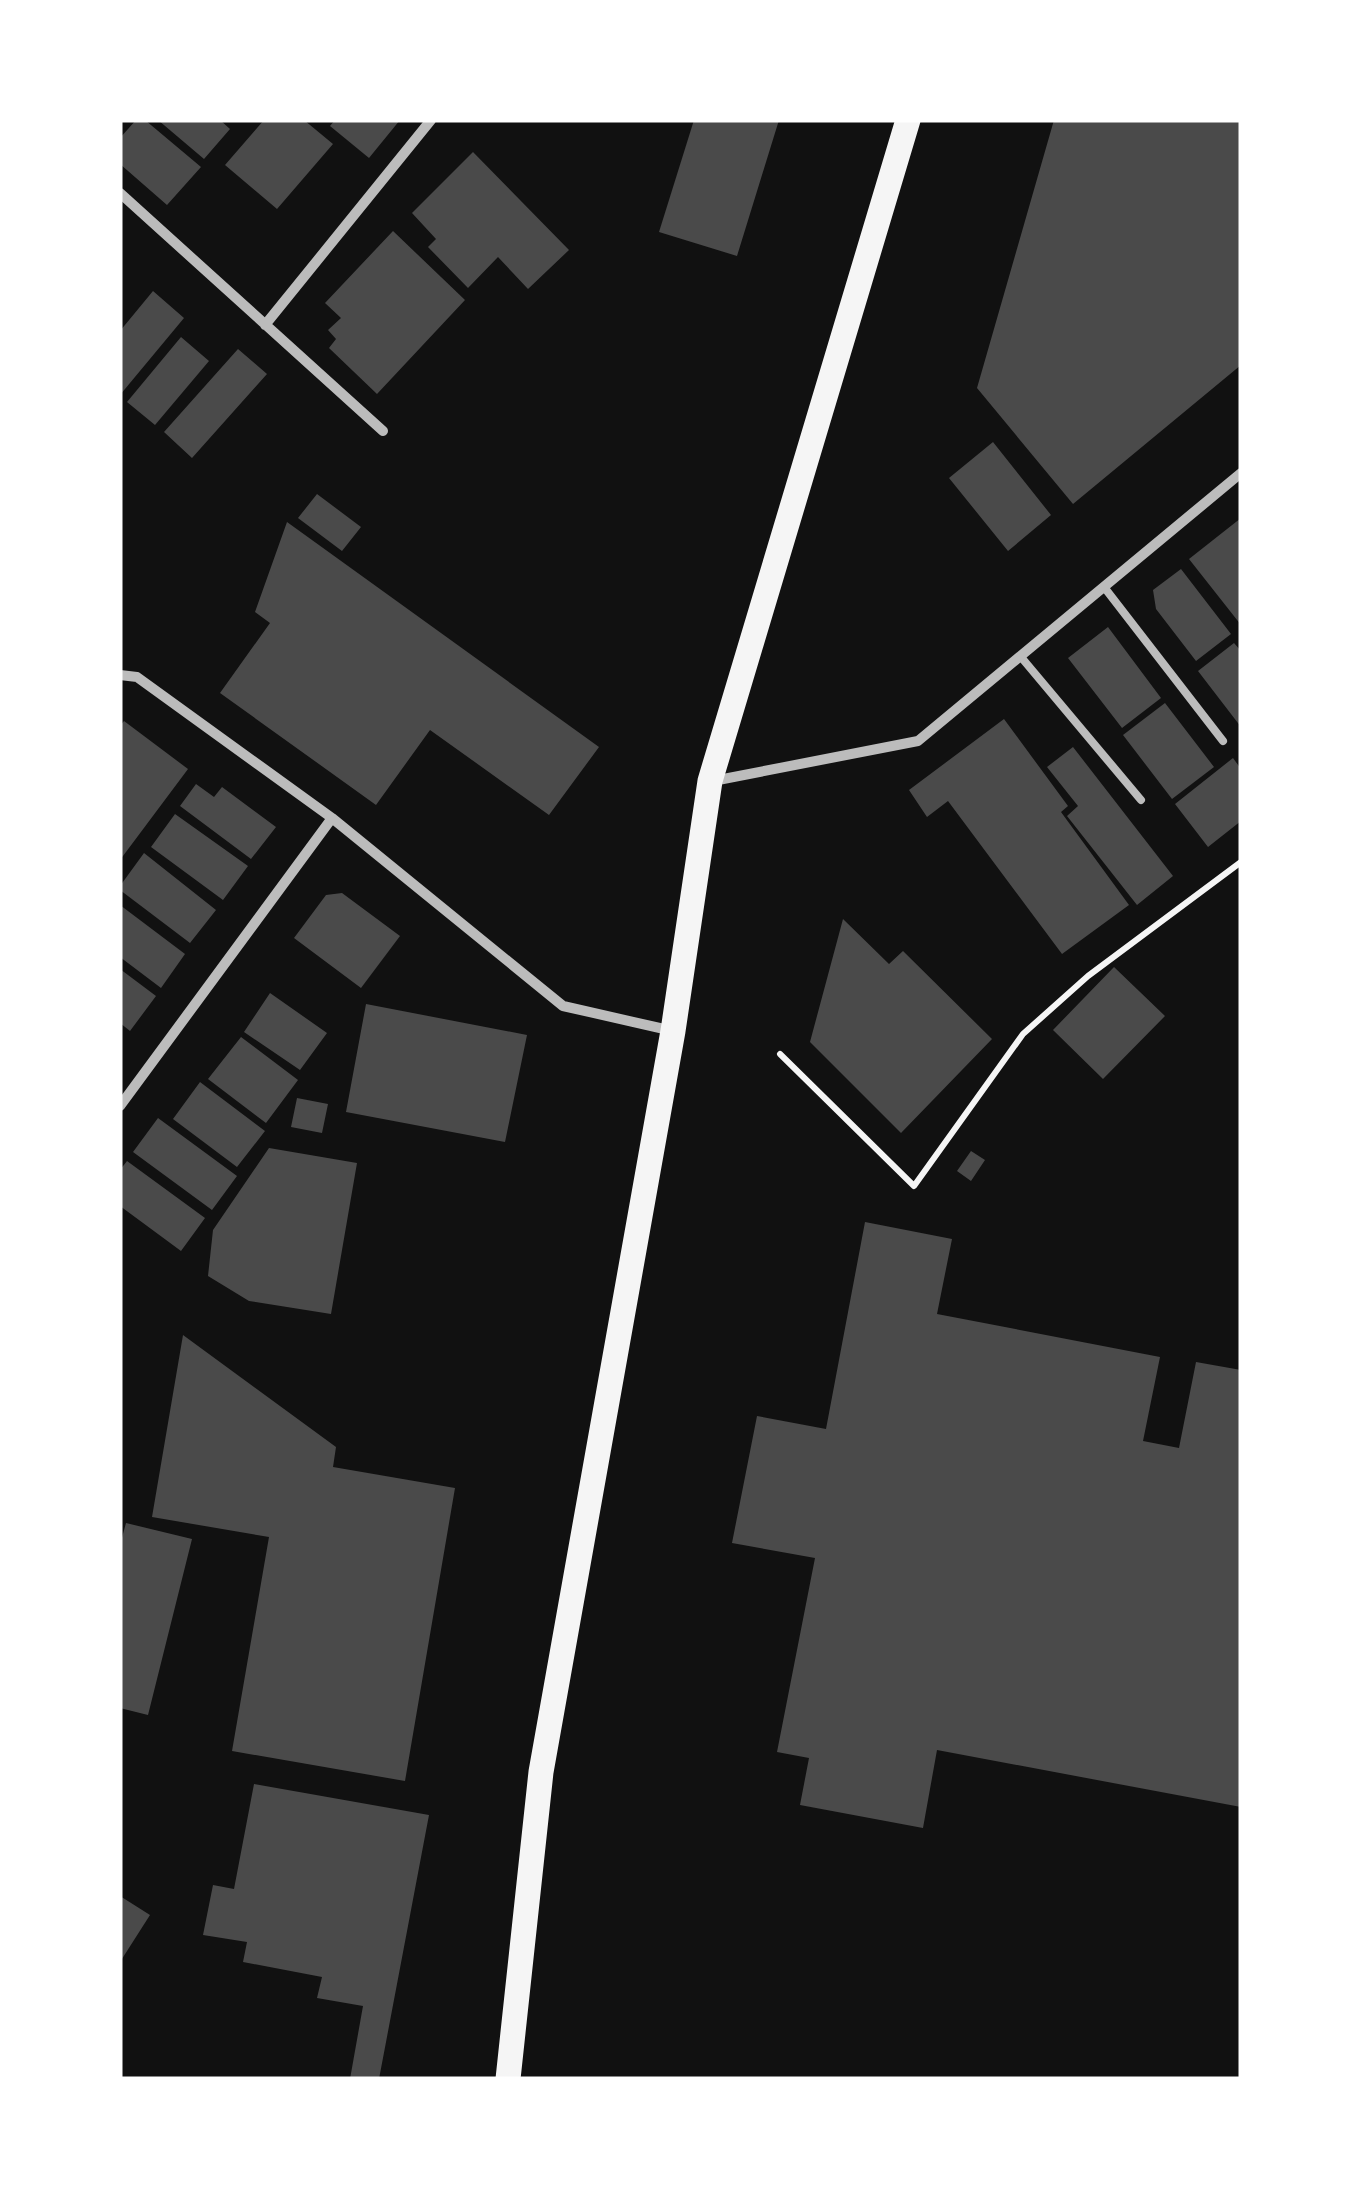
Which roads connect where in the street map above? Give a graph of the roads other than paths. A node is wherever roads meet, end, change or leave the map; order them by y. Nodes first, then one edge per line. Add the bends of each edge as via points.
1 (430, 120) edge
2 (908, 120) edge
3 (120, 193) edge
4 (266, 325) junction
5 (383, 431) dead end
6 (1241, 473) edge
7 (1104, 587) junction
8 (1021, 656) junction
9 (120, 674) edge
10 (1223, 741) dead end
11 (710, 781) junction
12 (1141, 800) dead end
13 (332, 818) junction
14 (673, 1031) junction
15 (120, 1106) edge
16 (508, 2079) edge

1 - 4 street
2 - 11 main road
3 - 4 street
4 - 5 street
6 - 7 street
7 - 8 street
7 - 10 lane
8 - 11 street via 918,741
8 - 12 lane
9 - 13 street via 136,677
11 - 14 main road
13 - 14 street via 563,1006
13 - 15 street
14 - 16 main road via 541,1772

